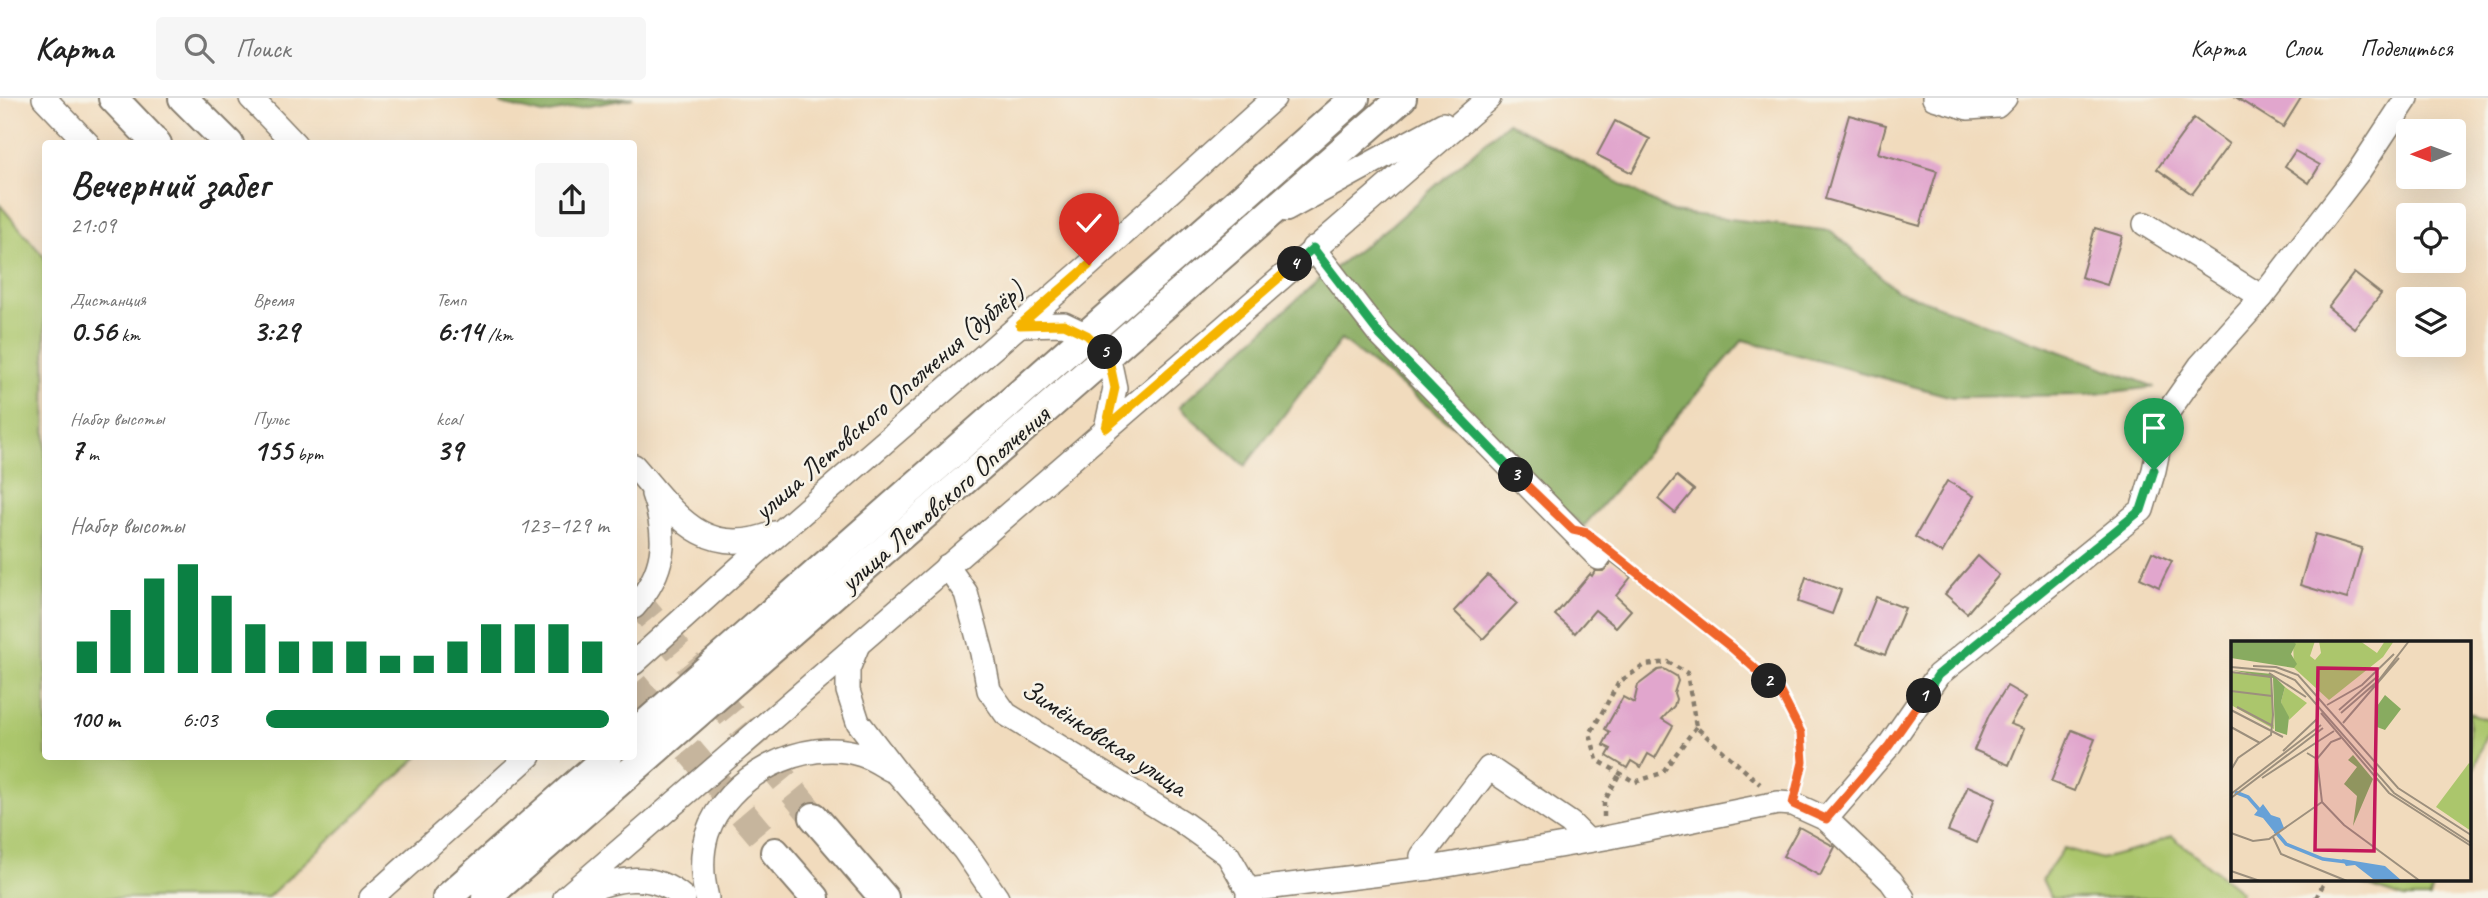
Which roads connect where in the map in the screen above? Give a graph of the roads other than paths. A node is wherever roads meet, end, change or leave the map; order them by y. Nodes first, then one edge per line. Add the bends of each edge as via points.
1 (44, 98) edge
2 (113, 98) edge
3 (183, 98) edge
4 (251, 98) edge
5 (1274, 98) edge
6 (1355, 98) edge
7 (1402, 98) edge
8 (1934, 98) edge
9 (2005, 98) edge
10 (2407, 98) edge
11 (1486, 100) edge
12 (84, 140) edge
13 (153, 140) edge
14 (225, 140) edge
15 (291, 140) edge
16 (2145, 224) dead end
17 (1252, 228) junction
18 (1313, 248) junction
19 (2262, 296) junction
20 (1020, 325) junction
21 (1087, 335) junction
22 (1108, 355) junction
23 (1106, 428) junction
24 (637, 469) edge
25 (650, 484) junction
26 (785, 529) junction
27 (1609, 558) road end
28 (947, 566) junction
29 (637, 604) edge
30 (861, 641) junction
31 (637, 660) edge
32 (637, 731) edge
33 (506, 760) edge
34 (525, 760) edge
35 (603, 760) edge
36 (897, 773) junction
37 (483, 797) junction
38 (814, 817) tunnel mouth
39 (1826, 819) junction
40 (1596, 839) junction
41 (775, 852) tunnel mouth
42 (1430, 868) junction
43 (1301, 884) junction
44 (1248, 894) edge
45 (371, 898) edge
46 (447, 898) edge
47 (486, 898) edge
48 (565, 898) edge
49 (571, 898) edge
50 (684, 898) edge
51 (707, 898) edge
52 (815, 898) edge
53 (884, 898) edge
54 (997, 898) edge
55 (1325, 898) edge
56 (1903, 898) edge

1 - 12 street
2 - 13 main road
3 - 14 main road
4 - 15 street
5 - 20 street, улица Летовского Ополчения (дублёр)
6 - 21 main road, улица Летовского Ополчения
7 - 17 main road, улица Летовского Ополчения
8 - 9 street via 1968,108 1997,106
10 - 19 street via 2358,171
11 - 17 street
11 - 18 street
16 - 19 street
17 - 22 main road, улица Летовского Ополчения
18 - 23 street
18 - 27 street via 1380,335
19 - 39 street via 2200,366 2165,416 2141,510 1938,675 1888,747
20 - 21 street via 1064,324
20 - 26 street, улица Летовского Ополчения (дублёр)
21 - 22 street
21 - 32 main road, улица Летовского Ополчения
22 - 23 street via 1115,388
22 - 47 main road, улица Летовского Ополчения
23 - 28 street
24 - 25 street
25 - 26 street via 685,523 715,539 738,543
25 - 29 street via 663,542 658,573
26 - 31 street, улица Летовского Ополчения (дублёр)
28 - 30 street
28 - 44 street, Зимёнковская улица via 966,593 989,690 1006,714 1219,848 1228,855
30 - 36 street via 848,669 852,708
30 - 48 street
33 - 37 street
34 - 37 street
35 - 46 main road
36 - 51 street via 861,754 831,751 797,754 766,766 721,807 707,833 702,862
36 - 54 street via 964,850
37 - 45 street
38 - 53 main road
39 - 40 street via 1785,804
39 - 56 street
40 - 42 street
40 - 42 street via 1489,768 1422,856
41 - 52 main road
42 - 43 street
43 - 44 street
43 - 55 street
49 - 50 street via 596,887 648,879 670,886

